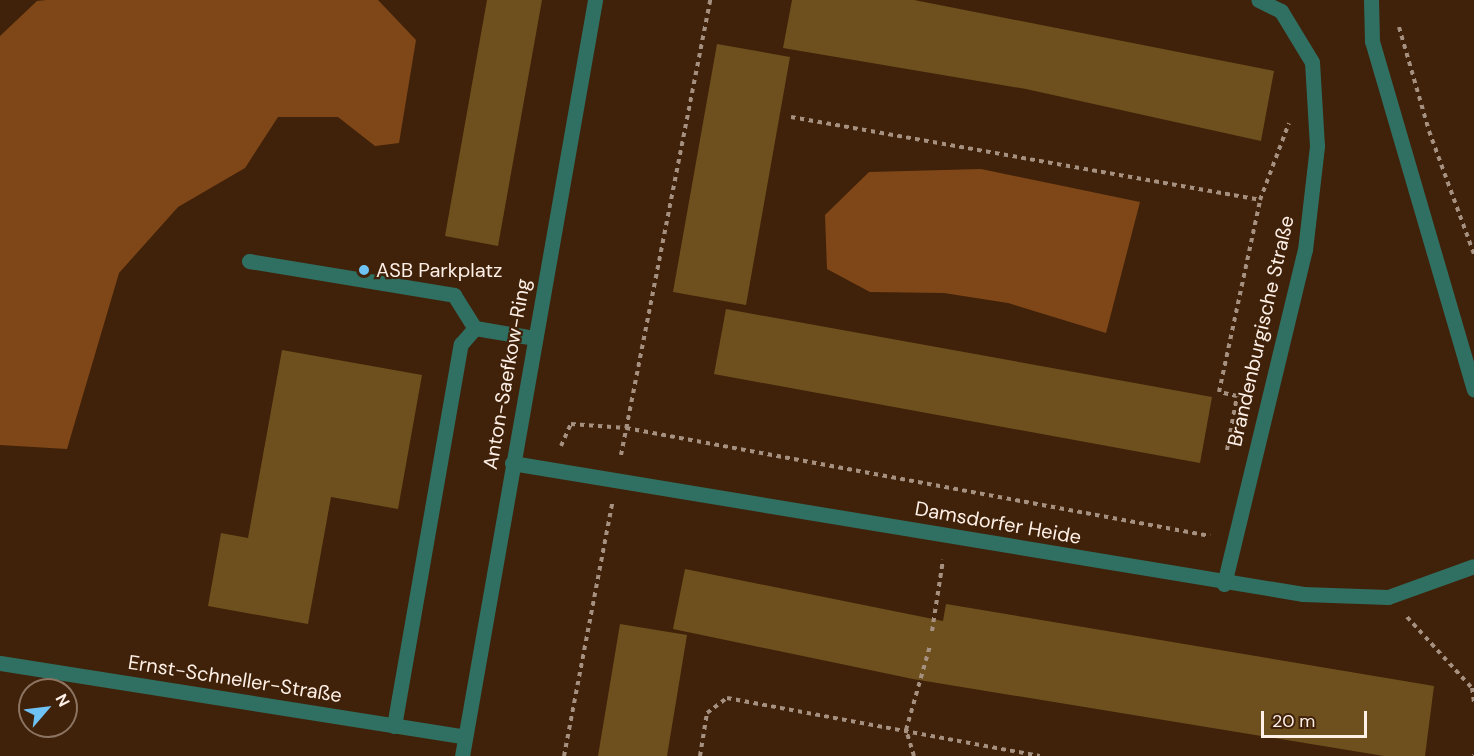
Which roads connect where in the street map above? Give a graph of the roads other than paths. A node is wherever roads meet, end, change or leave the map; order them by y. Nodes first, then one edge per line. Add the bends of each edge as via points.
1 (596, 0) edge
2 (1258, 0) edge
3 (1371, 0) edge
4 (249, 261) dead end
5 (475, 328) junction
6 (535, 338) junction
7 (1474, 388) edge
8 (512, 463) junction
9 (1474, 566) edge
10 (1224, 584) junction
11 (0, 663) edge
12 (394, 726) junction
13 (463, 736) junction
14 (462, 756) edge

1 - 6 street, Anton-Saefkow-Ring
2 - 10 street, Brandenburgische Straße via 1281,11 1312,62 1317,146 1305,250
3 - 7 street via 1372,41
4 - 5 street via 454,295
5 - 6 street
5 - 12 street via 461,344 454,368
6 - 8 street, Anton-Saefkow-Ring
8 - 10 street, Damsdorfer Heide
8 - 13 street, Anton-Saefkow-Ring
9 - 10 street, Damsdorfer Heide via 1388,597
11 - 12 street, Ernst-Schneller-Straße
12 - 13 street, Ernst-Schneller-Straße
13 - 14 street, Anton-Saefkow-Ring

